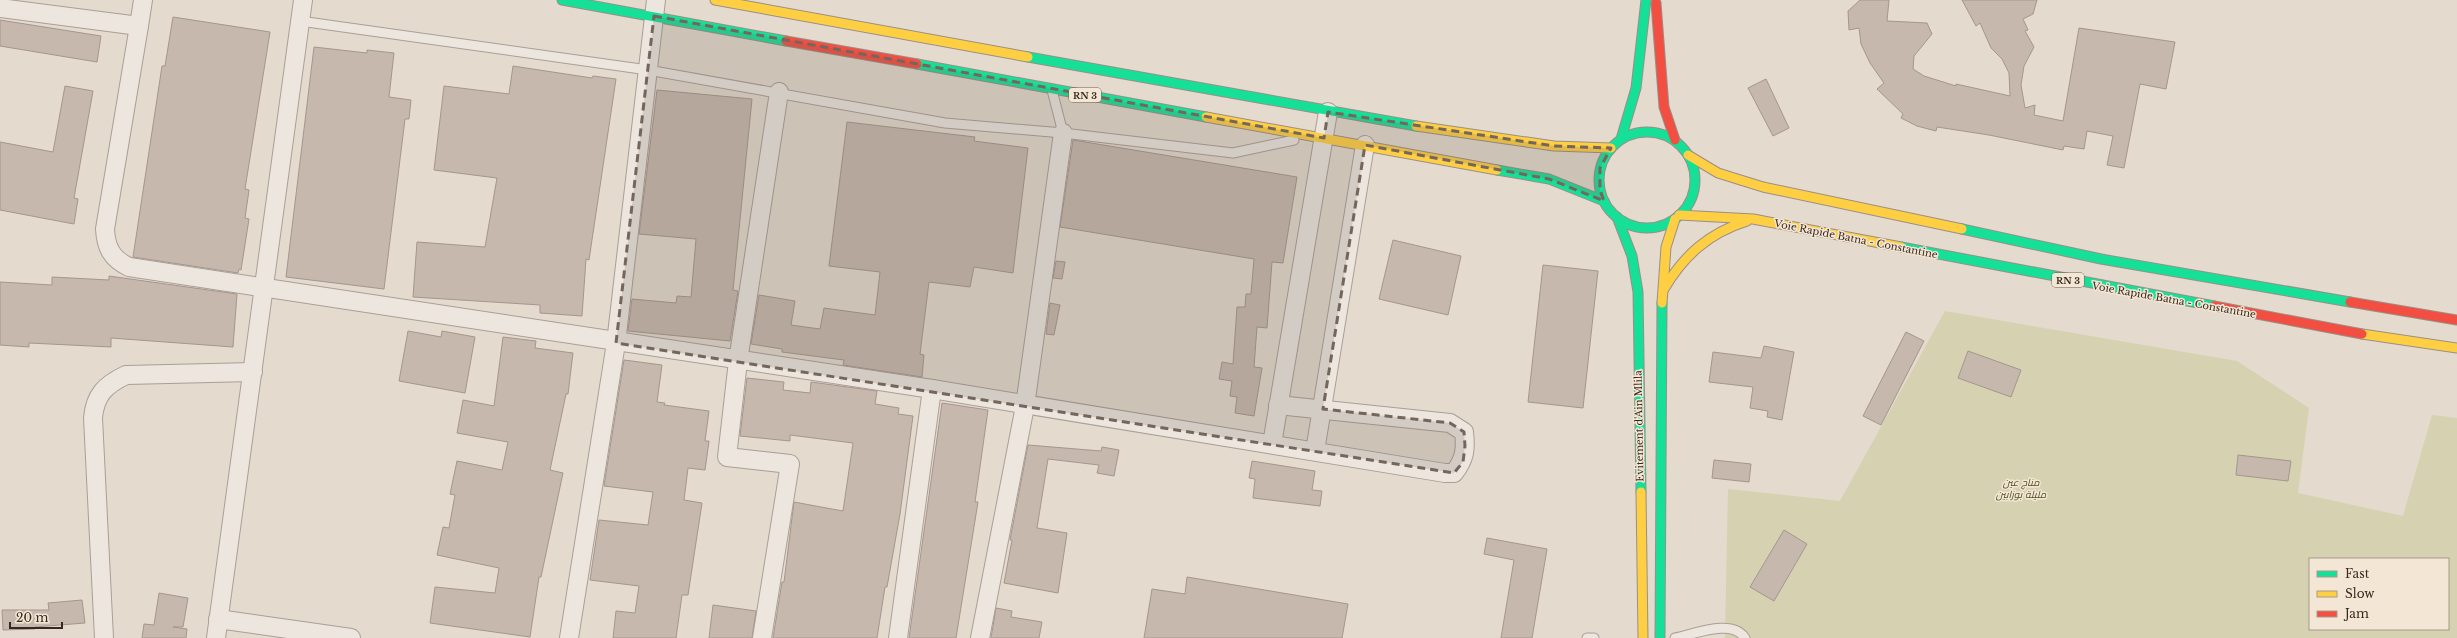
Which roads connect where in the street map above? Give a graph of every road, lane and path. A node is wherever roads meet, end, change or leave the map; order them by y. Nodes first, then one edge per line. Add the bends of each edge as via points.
1 (143, 0) edge
2 (302, 0) edge
3 (562, 0) edge
4 (715, 0) edge
5 (1646, 0) edge
6 (1656, 0) edge
7 (0, 8) edge
8 (655, 8) edge
9 (300, 21) junction
10 (139, 26) junction
11 (648, 70) junction
12 (1052, 89) junction
13 (779, 92) junction
14 (1328, 112) junction
15 (1063, 133) junction
16 (1317, 137) junction
17 (1621, 139) junction
18 (1675, 140) junction
19 (1365, 145) junction
20 (1611, 148) junction
21 (1688, 155) junction
22 (1604, 201) junction
23 (1617, 217) junction
24 (1677, 217) junction
25 (1753, 219) junction
26 (265, 289) junction
27 (1662, 292) junction
28 (2457, 320) edge
29 (616, 343) junction
30 (2457, 348) edge
31 (738, 361) junction
32 (253, 372) junction
33 (932, 389) junction
34 (1278, 405) junction
35 (1025, 406) junction
36 (1323, 409) junction
37 (1272, 444) junction
38 (1315, 451) junction
39 (218, 619) junction
40 (104, 638) edge
41 (216, 638) edge
42 (351, 638) edge
43 (569, 638) edge
44 (762, 638) edge
45 (898, 638) edge
46 (980, 638) edge
47 (1587, 638) edge
48 (1594, 638) edge
49 (1643, 638) edge
50 (1660, 638) edge
51 (1675, 638) edge
52 (1745, 638) edge

1 - 10 street
2 - 9 street
3 - 8 main road, RN 3
4 - 14 main road
5 - 17 main road via 1637,87
6 - 18 main road via 1664,106
7 - 10 street
8 - 11 street
8 - 12 main road, RN 3
9 - 11 lane
9 - 26 street
10 - 26 street via 105,229 110,253 118,262 129,267
11 - 13 lane
11 - 29 street
12 - 15 lane
12 - 16 main road, RN 3
13 - 15 lane via 945,123
13 - 31 street
14 - 16 street
14 - 20 main road via 1554,146
15 - 16 lane via 1233,153
15 - 35 street
16 - 19 main road, RN 3
16 - 34 street
17 - 18 main road via 1642,132 1665,135
17 - 20 main road
18 - 21 main road
19 - 22 main road, RN 3 via 1549,178
19 - 36 street
20 - 22 main road via 1604,157 1600,173 1600,190
21 - 24 main road via 1695,180 1688,205
21 - 28 main road via 1718,173 1763,187 2101,259
22 - 23 main road
23 - 24 main road via 1630,225 1645,228 1661,226
23 - 49 main road, Evitement d'Ain Mlila via 1632,256 1638,292
24 - 25 main road, Voie Rapide Batna - Constantine / RN 3
24 - 27 main road, Evitement d'Ain Mlila via 1666,247
25 - 27 main road via 1733,224 1699,244 1676,269
25 - 30 main road, Voie Rapide Batna - Constantine / RN 3 via 2339,330
26 - 29 street
26 - 32 street
27 - 50 main road, Evitement d'Ain Mlila
29 - 31 street
29 - 43 street
31 - 33 street
31 - 44 street via 727,457 790,464
32 - 39 street
32 - 40 street via 126,375 112,381 101,391 94,404 93,418
33 - 35 street
33 - 45 street
34 - 36 street
34 - 37 street
35 - 37 street
35 - 46 street
36 - 38 street
36 - 38 street via 1450,423 1464,432 1463,462 1454,473 1445,473
37 - 38 street
39 - 41 street
39 - 42 street
47 - 48 lane
51 - 52 lane via 1733,628 1740,631

